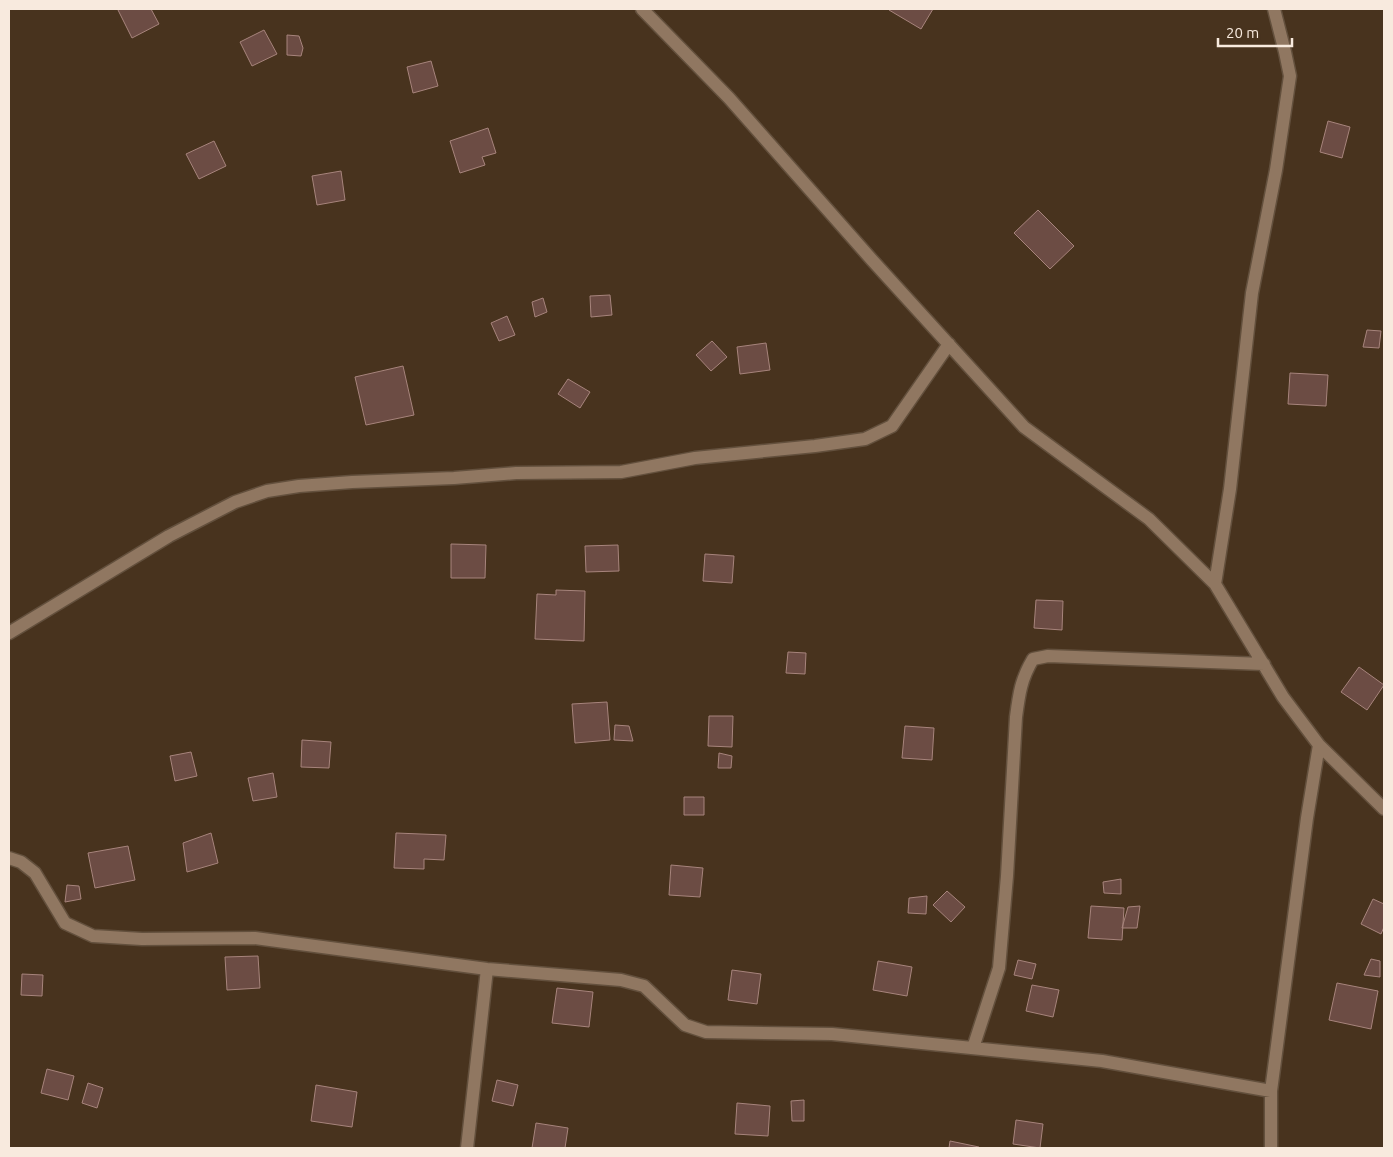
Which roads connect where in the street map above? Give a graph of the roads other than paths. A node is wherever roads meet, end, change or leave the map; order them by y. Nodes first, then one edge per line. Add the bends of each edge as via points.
1 (642, 9) edge
2 (1274, 9) edge
3 (949, 344) junction
4 (1215, 584) junction
5 (9, 633) edge
6 (1264, 664) junction
7 (1319, 745) junction
8 (1384, 810) edge
9 (9, 858) edge
10 (487, 969) junction
11 (973, 1048) junction
12 (1271, 1091) junction
13 (467, 1148) edge
14 (1271, 1148) edge

1 - 3 street via 729,98
2 - 4 street via 1290,76 1252,293 1230,489
3 - 4 street via 1024,427 1149,519
3 - 5 street via 892,426 864,439 695,458 621,472 516,473 361,481 268,491 235,502 169,536
4 - 6 street
6 - 7 street via 1283,697
6 - 11 street via 1048,656 1033,659 1024,675 1016,716 999,968
7 - 8 street
7 - 12 street
9 - 10 street via 21,862 35,873 65,923 93,936 255,938
10 - 11 street via 621,980 644,986 685,1025 706,1032 832,1034
10 - 13 street
11 - 12 street via 1102,1061
12 - 14 street

